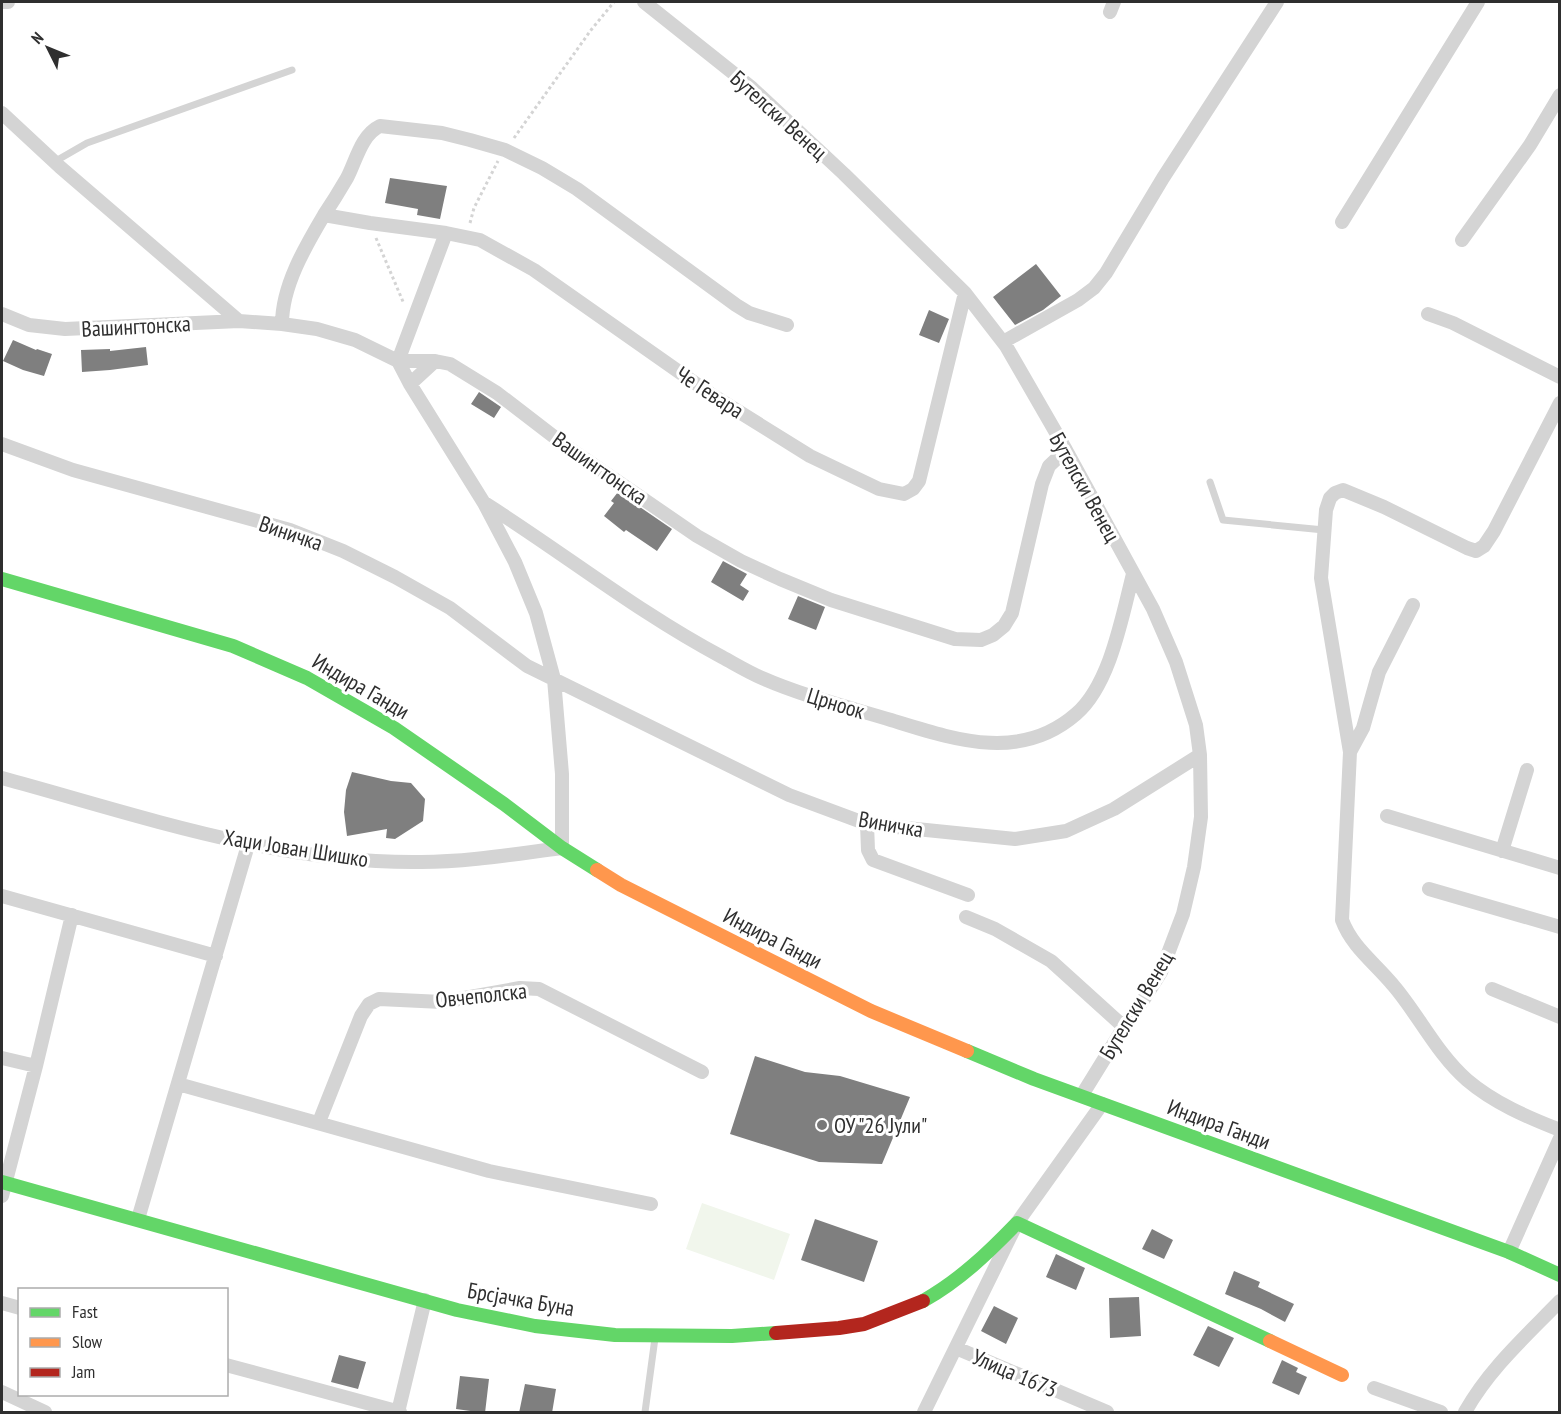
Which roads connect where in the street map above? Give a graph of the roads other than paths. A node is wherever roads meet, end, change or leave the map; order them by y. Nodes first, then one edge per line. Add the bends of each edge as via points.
1 (8, 2) edge
2 (644, 2) edge
3 (1277, 2) edge
4 (1478, 2) edge
5 (2, 3) edge
6 (292, 70) dead end
7 (1560, 95) edge
8 (2, 113) edge
9 (54, 162) junction
10 (324, 215) junction
11 (1342, 222) dead end
12 (446, 233) junction
13 (1462, 240) dead end
14 (965, 292) junction
15 (2, 314) edge
16 (1428, 314) dead end
17 (239, 321) junction
18 (282, 324) junction
19 (787, 325) dead end
20 (1003, 342) junction
21 (398, 361) junction
22 (435, 361) junction
23 (1560, 377) edge
24 (410, 384) junction
25 (1560, 403) edge
26 (2, 444) edge
27 (1066, 450) junction
28 (1210, 482) dead end
29 (484, 502) junction
30 (1324, 530) junction
31 (1133, 574) junction
32 (2, 579) edge
33 (1413, 605) dead end
34 (554, 679) junction
35 (1350, 752) junction
36 (1200, 755) junction
37 (1527, 770) dead end
38 (2, 778) edge
39 (1387, 816) dead end
40 (867, 824) junction
41 (248, 845) junction
42 (562, 848) junction
43 (1502, 851) junction
44 (1560, 868) edge
45 (1429, 889) dead end
46 (968, 895) dead end
47 (2, 896) edge
48 (72, 915) junction
49 (966, 917) dead end
50 (1560, 927) edge
51 (216, 956) junction
52 (1492, 989) dead end
53 (1560, 1017) edge
54 (1124, 1027) junction
55 (2, 1058) edge
56 (36, 1066) junction
57 (702, 1072) dead end
58 (178, 1084) junction
59 (1082, 1095) junction
60 (1102, 1104) junction
61 (319, 1122) junction
62 (1560, 1130) edge
63 (1558, 1143) edge
64 (3, 1187) edge
65 (651, 1204) dead end
66 (138, 1219) junction
67 (1017, 1223) junction
68 (1509, 1252) junction
69 (1560, 1275) edge
70 (425, 1299) junction
71 (1560, 1301) edge
72 (2, 1303) edge
73 (18, 1307) edge
74 (655, 1335) junction
75 (956, 1348) junction
76 (228, 1366) edge
77 (1342, 1375) dead end
78 (1374, 1389) dead end
79 (2, 1392) edge
80 (399, 1412) edge
81 (45, 1413) edge
82 (645, 1413) edge
83 (924, 1413) edge
84 (1107, 1413) edge
85 (1441, 1413) edge
86 (1465, 1413) edge

1 - 5 street
2 - 14 street, Бутелски Венец via 752,88
3 - 20 street via 1094,288
4 - 11 street
6 - 9 lane via 87,143
7 - 13 street via 1530,145
8 - 9 street
9 - 17 street
10 - 12 street, Че Гевара
10 - 18 street via 292,280
10 - 19 street via 367,136 380,126 442,133 505,150 542,168 577,189 736,305
12 - 14 street, Че Гевара via 480,240 534,270 712,395 810,456 879,489 904,494 919,481
12 - 21 street
14 - 20 street, Бутелски Венец
15 - 17 street, Вашингтонска via 29,325 55,329
16 - 23 street
17 - 18 street, Вашингтонска
18 - 21 street, Вашингтонска via 355,340
20 - 27 street, Бутелски Венец
21 - 22 street, Вашингтонска
21 - 24 street
22 - 24 street
22 - 27 street, Вашингтонска via 465,372 697,536 741,561 831,600 955,639 981,640 993,635 1012,613 1042,484 1049,466
24 - 29 street
25 - 30 street via 1494,531 1476,551 1343,490 1330,498
26 - 34 street, Виничка via 73,470 290,531 343,551 450,608 527,666
27 - 31 street, Бутелски Венец
28 - 30 lane via 1223,520
29 - 31 street, Црноок via 659,621 761,678 951,739 978,743 1016,743 1050,732 1075,715 1093,696 1105,670
29 - 34 street via 536,613
30 - 35 street via 1321,578
31 - 36 street, Бутелски Венец via 1176,662 1196,725
32 - 42 street, Индира Ганди via 233,646 307,678 394,728
33 - 35 street via 1379,672 1363,728
34 - 40 street, Виничка via 789,795
34 - 42 street via 562,784
35 - 62 street via 1342,920 1348,934 1466,1079 1511,1110
36 - 40 street, Виничка via 1114,809 1066,831 1015,839
36 - 54 street, Бутелски Венец via 1201,817 1183,914 1161,972
37 - 43 street
38 - 41 street, Хаџи Јован Шишко
39 - 43 street
40 - 46 street via 868,850 873,860
41 - 42 street, Хаџи Јован Шишко via 364,860 420,862 474,860
41 - 51 street
42 - 59 street, Индира Ганди via 621,885 871,1011
43 - 44 street
45 - 50 street
47 - 48 street
48 - 51 street
48 - 56 street
49 - 54 street via 1051,961
51 - 58 street
52 - 53 street
54 - 59 street, Бутелски Венец
55 - 56 street
56 - 64 street
57 - 61 street, Овчеполска via 539,989 520,988 442,1002 379,999 369,1004 361,1016
58 - 61 street
58 - 66 street
59 - 60 street, Индира Ганди
60 - 67 street
60 - 68 street, Индира Ганди
61 - 65 street via 489,1171
63 - 68 street
64 - 66 street, Брсјачка Буна
66 - 70 street, Брсјачка Буна
67 - 74 street, Брсјачка Буна via 952,1284 883,1318 839,1328 732,1336
67 - 75 street
67 - 77 street
68 - 69 street, Индира Ганди
70 - 74 street, Брсјачка Буна via 457,1310 535,1326
70 - 80 street
71 - 86 street via 1492,1372
72 - 73 street
74 - 82 lane
75 - 83 street
75 - 84 street, Улица 1673
76 - 80 street
78 - 85 street
79 - 81 street

